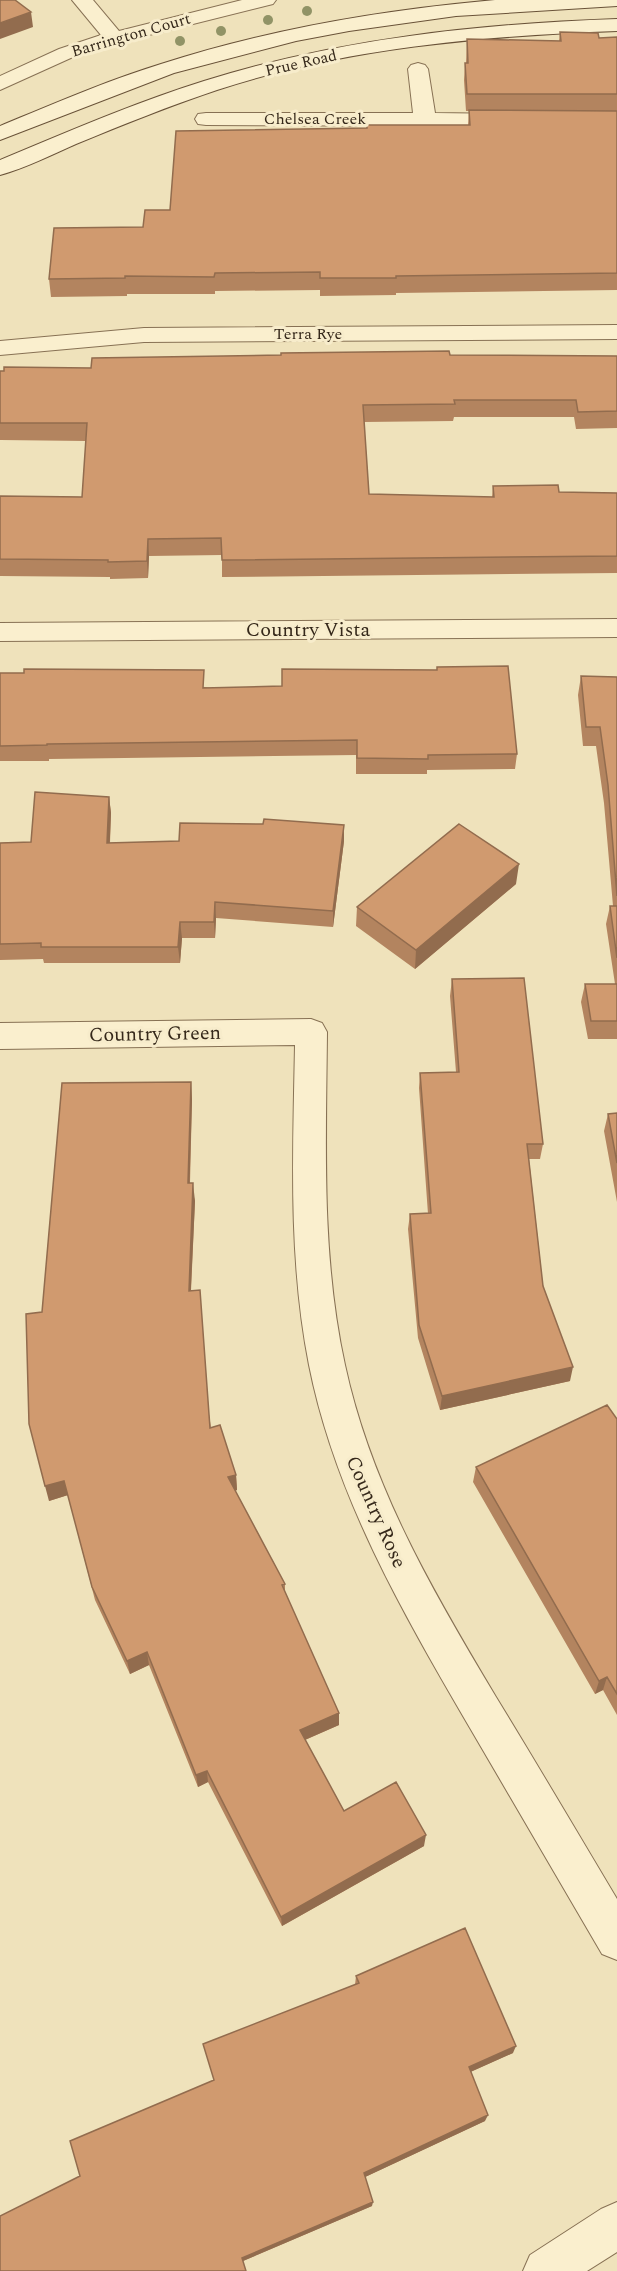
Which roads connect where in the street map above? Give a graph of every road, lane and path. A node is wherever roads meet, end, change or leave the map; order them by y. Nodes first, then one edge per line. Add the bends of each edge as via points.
1 (82, 0) edge
2 (266, 0) edge
3 (617, 0) edge
4 (573, 1) edge
5 (617, 25) edge
6 (581, 26) junction
7 (114, 38) junction
8 (418, 69) dead end
9 (0, 84) edge
10 (206, 119) dead end
11 (425, 120) junction
12 (538, 120) edge
13 (0, 134) edge
14 (0, 168) edge
15 (617, 332) edge
16 (0, 348) edge
17 (617, 628) edge
18 (0, 632) edge
19 (311, 1032) joint
20 (0, 1036) edge
21 (617, 1939) edge
22 (617, 2225) edge
23 (546, 2271) edge

1 - 7 street
2 - 7 street, Barrington Court
3 - 4 street, Prue Road
4 - 6 street
4 - 13 street, Prue Road via 390,18 288,37 180,64
5 - 6 street, Prue Road
6 - 14 street, Prue Road via 407,41 307,61 214,84 136,110
7 - 9 street, Barrington Court via 66,53
8 - 11 street
10 - 11 street, Chelsea Creek
11 - 12 street, Chelsea Creek
15 - 16 street, Terra Rye via 144,335
17 - 18 street, Country Vista
19 - 20 street, Country Green
19 - 21 street, Country Rose via 310,1221 315,1288 326,1365 347,1444 378,1525 419,1606
22 - 23 street

